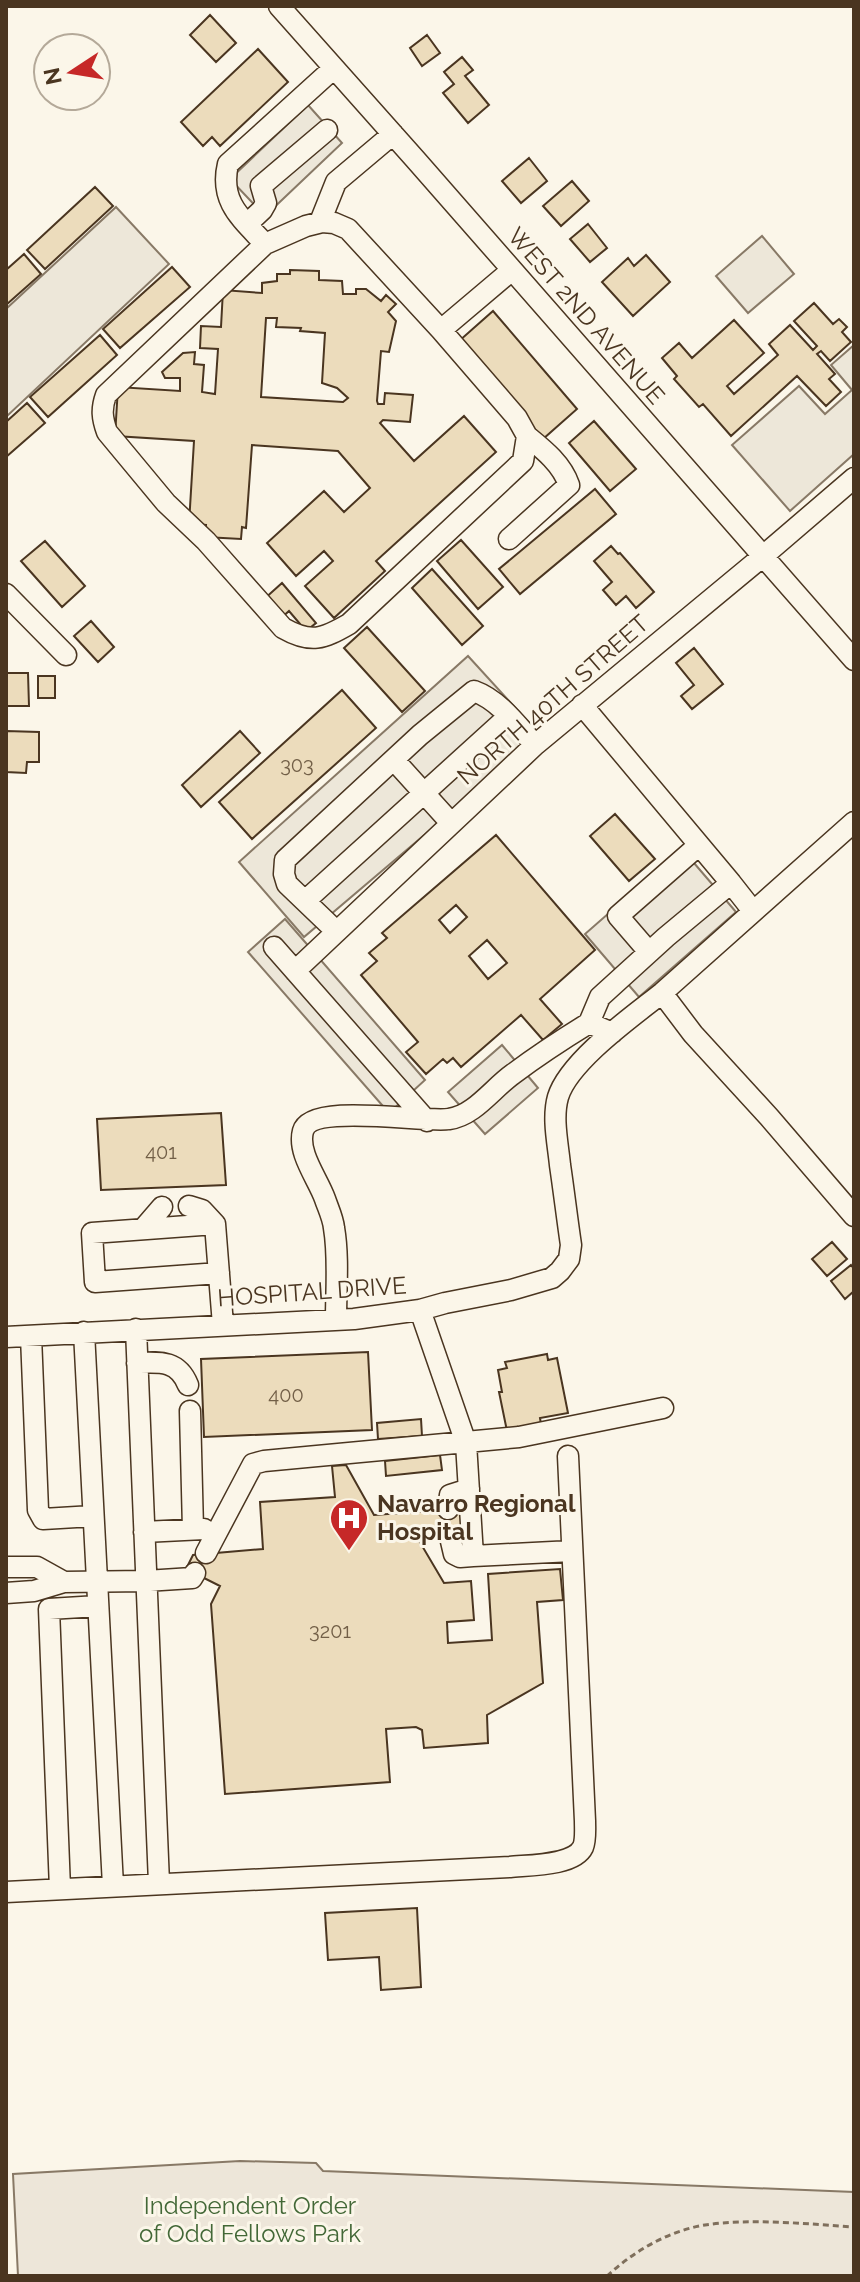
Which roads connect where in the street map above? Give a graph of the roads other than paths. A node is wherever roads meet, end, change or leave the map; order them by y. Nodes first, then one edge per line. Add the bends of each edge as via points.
1 (279, 6) edge
2 (334, 68) junction
3 (327, 130) dead end
4 (393, 134) junction
5 (320, 222) junction
6 (247, 224) junction
7 (265, 244) junction
8 (512, 270) junction
9 (441, 330) junction
10 (527, 436) junction
11 (854, 478) edge
12 (509, 539) dead end
13 (762, 557) junction
14 (6, 594) edge
15 (66, 655) dead end
16 (854, 660) edge
17 (582, 705) junction
18 (509, 716) junction
19 (535, 745) junction
20 (394, 760) junction
21 (425, 792) junction
22 (854, 822) edge
23 (451, 823) junction
24 (699, 845) junction
25 (731, 883) junction
26 (305, 901) junction
27 (753, 911) junction
28 (336, 931) junction
29 (274, 947) dead end
30 (649, 952) junction
31 (295, 971) junction
32 (662, 993) junction
33 (589, 1023) junction
34 (612, 1033) junction
35 (427, 1121) junction
36 (189, 1206) dead end
37 (162, 1207) dead end
38 (854, 1216) edge
39 (215, 1224) junction
40 (143, 1229) junction
41 (219, 1273) junction
42 (420, 1310) junction
43 (336, 1319) junction
44 (223, 1325) junction
45 (136, 1329) junction
46 (84, 1332) junction
47 (31, 1336) junction
48 (6, 1337) edge
49 (137, 1363) junction
50 (188, 1385) dead end
51 (663, 1408) dead end
52 (190, 1411) dead end
53 (466, 1443) junction
54 (568, 1456) dead end
55 (469, 1489) junction
56 (448, 1509) dead end
57 (93, 1516) junction
58 (219, 1528) junction
59 (193, 1529) junction
60 (144, 1532) junction
61 (450, 1537) dead end
62 (572, 1551) junction
63 (206, 1553) dead end
64 (473, 1556) junction
65 (6, 1567) edge
66 (195, 1573) dead end
67 (96, 1581) junction
68 (146, 1581) junction
69 (64, 1582) junction
70 (6, 1593) edge
71 (98, 1606) junction
72 (159, 1883) junction
73 (113, 1886) junction
74 (60, 1889) junction
75 (6, 1892) edge

1 - 2 street, WEST 2ND AVENUE
2 - 4 street, WEST 2ND AVENUE
2 - 6 street via 228,164 226,192
3 - 6 street via 261,186 266,203
4 - 5 street via 336,182
4 - 8 street, WEST 2ND AVENUE
5 - 7 street
5 - 9 street via 348,229
6 - 7 street
7 - 10 street via 106,395 101,408 107,432 283,628 317,639 349,624 523,461
8 - 9 street
8 - 13 street, WEST 2ND AVENUE
9 - 10 street
10 - 12 street via 547,452 569,485
11 - 13 street, NORTH 40TH STREET
13 - 16 street, WEST 2ND AVENUE
13 - 17 street, NORTH 40TH STREET
14 - 15 street
17 - 19 street, NORTH 40TH STREET
17 - 24 street
18 - 19 street
18 - 20 street via 474,691
18 - 21 street
19 - 23 street, NORTH 40TH STREET
20 - 21 street
20 - 26 street via 285,860 287,884
21 - 23 street
21 - 26 street
22 - 27 street, HOSPITAL DRIVE
23 - 28 street, NORTH 40TH STREET
24 - 25 street
24 - 30 street via 618,916
25 - 27 street
25 - 30 street
26 - 28 street
27 - 32 street, HOSPITAL DRIVE
28 - 31 street, NORTH 40TH STREET
29 - 31 street
30 - 33 street via 600,997
31 - 35 street
32 - 34 street, HOSPITAL DRIVE
32 - 38 street
33 - 34 street
33 - 35 street via 453,1119
34 - 42 street, HOSPITAL DRIVE via 566,1080 558,1096 556,1130 569,1259 552,1278
35 - 43 street via 330,1115 309,1121 303,1129 303,1148 334,1228
36 - 39 street via 202,1210
37 - 40 street
39 - 40 street
39 - 41 street
40 - 41 street via 92,1233 95,1282
41 - 44 street
42 - 43 street, HOSPITAL DRIVE
42 - 53 street
43 - 44 street, HOSPITAL DRIVE
44 - 45 street, HOSPITAL DRIVE
45 - 46 street, HOSPITAL DRIVE
45 - 49 street
46 - 47 street, HOSPITAL DRIVE
46 - 57 street
47 - 48 street, HOSPITAL DRIVE
47 - 57 street via 38,1510 43,1519
49 - 50 street via 171,1366 183,1373
49 - 60 street
51 - 53 street
52 - 59 street
53 - 55 street
53 - 58 street via 253,1464
54 - 62 street
55 - 56 street via 450,1495
55 - 64 street
57 - 67 street
58 - 59 street
58 - 63 street
59 - 60 street
60 - 68 street
61 - 64 street via 454,1554
62 - 64 street
62 - 72 street via 585,1821 584,1846 576,1855 510,1867
65 - 69 street via 37,1567
66 - 68 street via 192,1578
67 - 68 street
67 - 69 street
67 - 71 street
68 - 72 street
69 - 70 street
71 - 73 street
71 - 74 street via 49,1609
72 - 73 street
73 - 74 street
74 - 75 street

